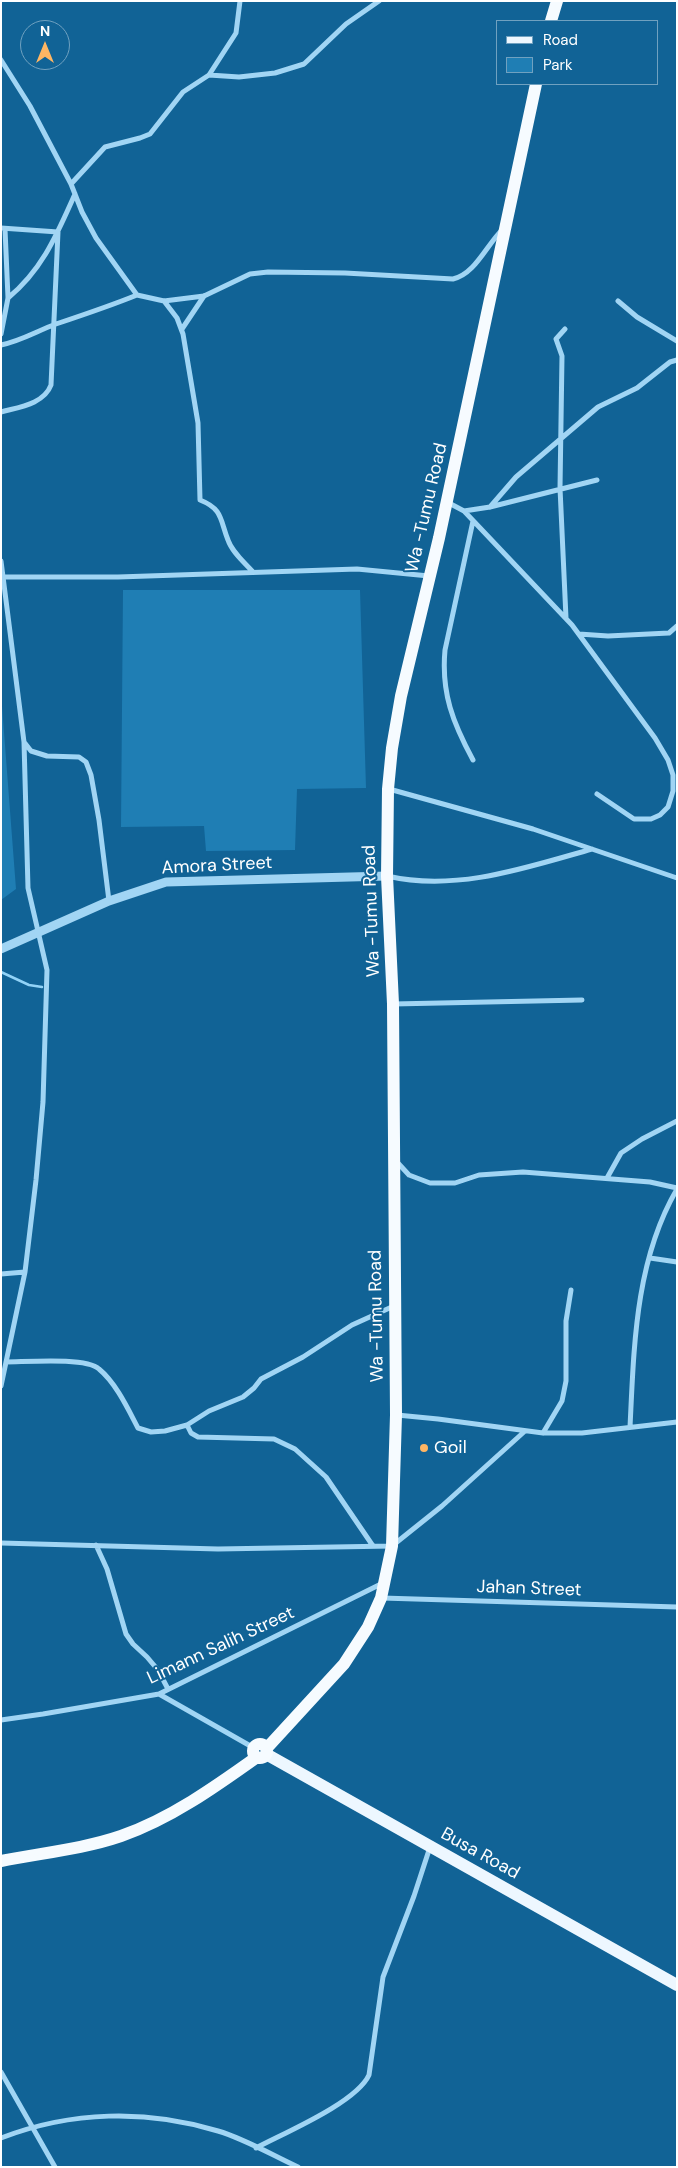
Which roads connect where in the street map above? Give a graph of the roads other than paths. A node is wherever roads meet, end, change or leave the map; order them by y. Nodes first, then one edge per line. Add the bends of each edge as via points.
1 (240, 1) edge
2 (380, 1) edge
3 (557, 1) edge
4 (551, 20) edge
5 (1, 60) edge
6 (209, 75) junction
7 (536, 85) edge
8 (71, 184) junction
9 (75, 194) junction
10 (506, 226) junction
11 (3, 228) edge
12 (58, 232) junction
13 (136, 295) junction
14 (204, 296) junction
15 (8, 298) junction
16 (618, 301) dead end
17 (164, 302) junction
18 (55, 325) junction
19 (182, 329) junction
20 (565, 329) dead end
21 (1, 334) edge
22 (677, 341) edge
23 (1, 345) edge
24 (677, 360) edge
25 (1, 412) edge
26 (561, 438) junction
27 (597, 480) dead end
28 (560, 489) junction
29 (446, 502) junction
30 (490, 506) junction
31 (464, 511) junction
32 (473, 521) junction
33 (1, 561) edge
34 (252, 571) junction
35 (430, 576) junction
36 (3, 577) junction
37 (566, 618) junction
38 (677, 626) edge
39 (579, 634) junction
40 (24, 742) junction
41 (473, 760) dead end
42 (388, 789) junction
43 (597, 794) dead end
44 (592, 849) junction
45 (387, 876) junction
46 (677, 878) edge
47 (110, 901) junction
48 (40, 932) junction
49 (1, 949) edge
50 (582, 1000) dead end
51 (393, 1004) junction
52 (677, 1121) edge
53 (393, 1158) junction
54 (607, 1178) junction
55 (677, 1189) edge
56 (650, 1258) junction
57 (677, 1262) edge
58 (25, 1272) junction
59 (1, 1274) edge
60 (571, 1290) dead end
61 (395, 1306) junction
62 (6, 1362) junction
63 (1, 1386) edge
64 (396, 1415) junction
65 (677, 1422) edge
66 (188, 1425) junction
67 (630, 1427) junction
68 (525, 1431) junction
69 (543, 1433) junction
70 (1, 1543) edge
71 (96, 1545) junction
72 (373, 1546) junction
73 (392, 1546) junction
74 (385, 1582) junction
75 (381, 1598) junction
76 (677, 1607) edge
77 (168, 1689) junction
78 (159, 1694) junction
79 (1, 1720) edge
80 (260, 1751) junction
81 (431, 1846) junction
82 (1, 1860) edge
83 (677, 1985) edge
84 (1, 2072) edge
85 (32, 2126) junction
86 (1, 2138) edge
87 (256, 2148) junction
88 (53, 2165) edge
89 (298, 2167) edge

1 - 6 street via 236,33
2 - 6 street via 346,24 304,64 275,73 239,77
3 - 4 highway
5 - 8 street via 30,106
6 - 8 street via 183,92 150,134 105,147
7 - 10 highway, Wa -Tumu Road
8 - 9 street
9 - 12 street
9 - 13 street via 96,238
10 - 14 street via 463,277 258,273
10 - 29 highway, Wa -Tumu Road
11 - 12 street
11 - 15 street
12 - 15 street via 40,266
12 - 18 street
13 - 17 street
13 - 18 street
14 - 17 street
14 - 19 street
15 - 21 street
16 - 22 street via 637,317
17 - 19 street
18 - 23 street via 18,342
18 - 25 street via 53,375 49,391 25,406
19 - 34 street via 198,424 200,500 214,506 224,524 228,541
20 - 26 street via 556,339 562,356
24 - 26 street via 637,388 598,407
26 - 28 street
26 - 30 street via 516,477
27 - 28 street
28 - 30 street
28 - 37 street
29 - 31 street
29 - 35 highway, Wa -Tumu Road
30 - 31 street
31 - 32 street
32 - 37 street
32 - 41 street via 443,671 445,692 457,730
33 - 36 street
34 - 35 street via 357,569
34 - 36 street via 118,577
35 - 42 highway, Wa -Tumu Road via 401,696
36 - 40 street
37 - 39 street
38 - 39 street via 669,633
39 - 43 street via 655,738 673,775 668,807 651,819 634,819
40 - 47 street via 31,751 47,756 79,757 86,762 99,820
40 - 48 street via 28,888
42 - 44 street via 533,829
42 - 45 highway, Wa -Tumu Road
44 - 45 street via 481,878 438,882
44 - 46 street
45 - 47 street, Amora Street via 166,882
45 - 51 highway, Wa -Tumu Road
47 - 48 street, Amora Street
48 - 49 street, Amora Street
48 - 58 street via 47,970 43,1102
50 - 51 street
51 - 53 highway, Wa -Tumu Road
52 - 54 street via 642,1138 621,1153
53 - 54 street via 409,1175 430,1184 455,1183 478,1175 523,1172
53 - 61 highway, Wa -Tumu Road
54 - 55 street via 650,1182
55 - 56 street via 664,1212
56 - 57 street
56 - 67 street via 640,1289
58 - 59 street
58 - 62 street
60 - 69 street via 566,1321 566,1381 562,1401
61 - 64 highway, Wa -Tumu Road
61 - 66 street via 352,1325 303,1357 261,1379 243,1397 209,1411
62 - 63 street
62 - 66 street via 87,1364 98,1368 111,1383 138,1428 165,1432
64 - 68 street
64 - 73 highway, Wa -Tumu Road
65 - 67 street
66 - 72 street via 191,1433 198,1437 274,1439 295,1449 326,1476
67 - 69 street
68 - 69 street
68 - 73 street
70 - 71 street
71 - 72 street via 218,1549
71 - 77 street via 107,1569 126,1634 158,1670
72 - 73 street
73 - 74 highway, Wa -Tumu Road
74 - 75 highway, Wa -Tumu Road
74 - 77 street, Limann Salih Street
75 - 76 street, Jahan Street
75 - 80 highway, Wa -Tumu Road via 368,1627 344,1664
77 - 78 street, Limann Salih Street
78 - 79 street, Limann Salih Street
78 - 80 street
80 - 81 main road, Busa Road
80 - 82 highway, Wa -Tumu Road via 224,1779 155,1822 120,1836
81 - 83 main road, Busa Road
81 - 87 street via 383,1977 366,2083 343,2101
84 - 85 street
85 - 86 street
85 - 87 street via 127,2114 219,2131
85 - 88 street
87 - 89 street

